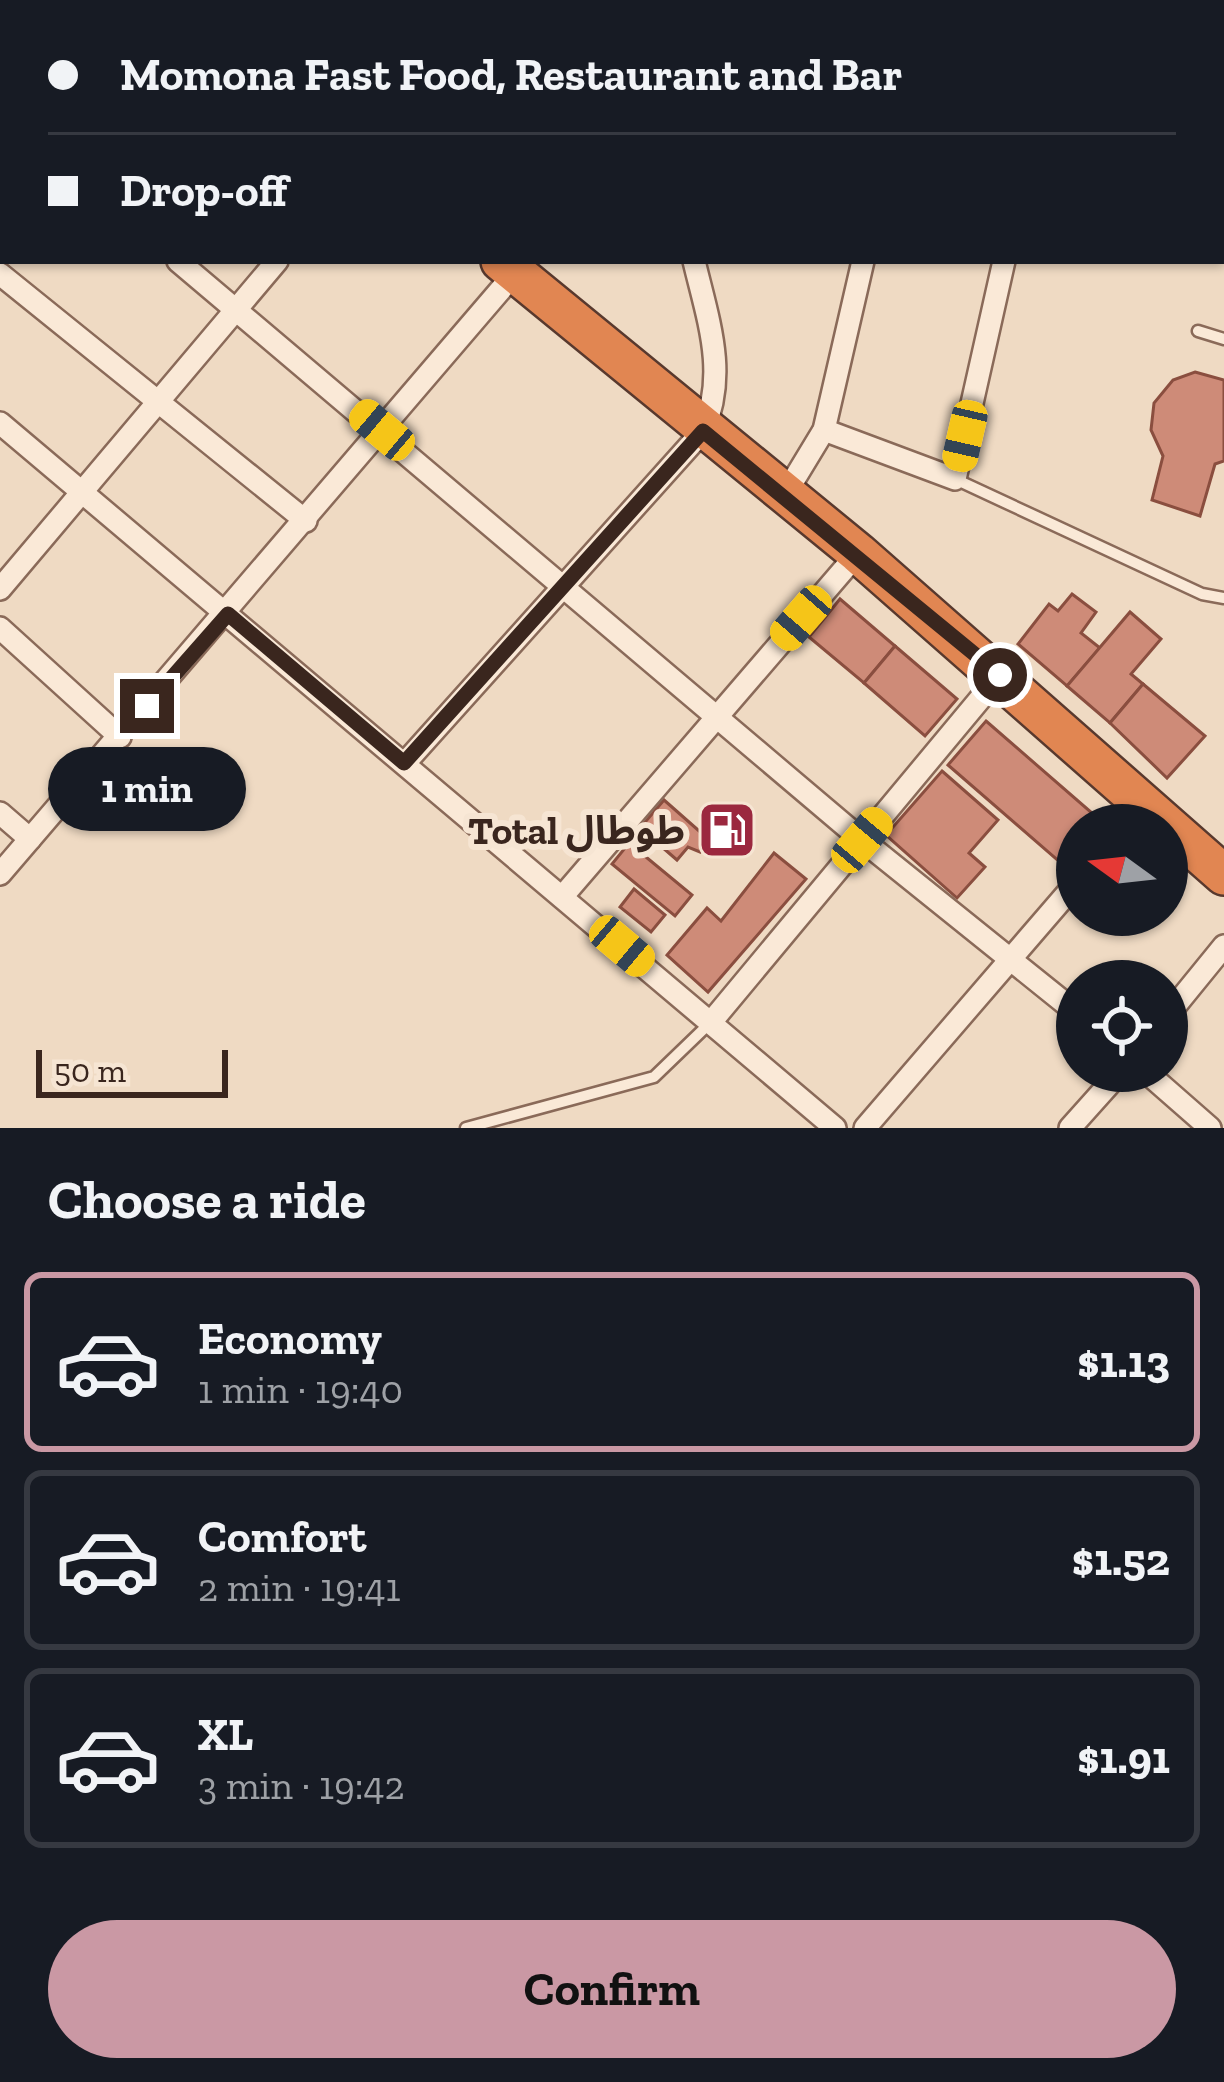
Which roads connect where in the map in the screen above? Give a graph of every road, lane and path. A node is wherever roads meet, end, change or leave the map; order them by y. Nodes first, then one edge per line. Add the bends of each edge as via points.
1 (182, 264) edge
2 (274, 264) edge
3 (695, 264) edge
4 (862, 264) edge
5 (1003, 264) edge
6 (514, 265) edge
7 (0, 274) edge
8 (237, 308) junction
9 (1198, 331) dead end
10 (1224, 339) edge
11 (158, 402) junction
12 (0, 423) edge
13 (382, 430) junction
14 (824, 430) junction
15 (703, 431) junction
16 (955, 479) junction
17 (83, 493) junction
18 (784, 496) junction
19 (306, 521) junction
20 (858, 553) junction
21 (563, 584) junction
22 (0, 589) edge
23 (1224, 598) edge
24 (228, 614) junction
25 (0, 628) edge
26 (1000, 675) junction
27 (716, 716) junction
28 (120, 737) junction
29 (404, 763) junction
30 (1124, 804) edge
31 (0, 813) edge
32 (30, 839) junction
33 (862, 840) junction
34 (1188, 851) edge
35 (0, 874) edge
36 (1224, 875) edge
37 (562, 897) junction
38 (1056, 907) edge
39 (1224, 946) edge
40 (1013, 959) junction
41 (1188, 990) edge
42 (1056, 995) edge
43 (712, 1021) junction
44 (1102, 1092) edge
45 (1168, 1092) edge
46 (466, 1128) edge
47 (836, 1128) edge
48 (865, 1128) edge
49 (1070, 1128) edge
50 (1210, 1128) edge

1 - 8 street
2 - 8 street
3 - 15 street via 717,357 716,400
4 - 14 street
5 - 16 street
6 - 13 street
6 - 15 highway
7 - 11 street
8 - 11 street
8 - 13 street
9 - 10 lane
11 - 17 street
11 - 19 street
12 - 17 street
13 - 19 street
13 - 21 street
14 - 16 street
14 - 18 street
15 - 18 highway
15 - 21 street
16 - 23 lane
17 - 22 street
17 - 24 street
18 - 20 highway
19 - 24 street
20 - 26 highway
20 - 27 street
21 - 27 street
21 - 29 street
24 - 28 street
24 - 29 street
25 - 28 street
26 - 30 highway
26 - 33 street
27 - 33 street
27 - 37 street
28 - 32 street
29 - 37 street
31 - 32 street
32 - 35 street
33 - 40 street
33 - 43 street
34 - 36 highway
37 - 43 street
38 - 40 street
39 - 41 street
40 - 42 street
40 - 48 street
43 - 46 lane via 654,1077
43 - 47 street
44 - 49 street
45 - 50 street

